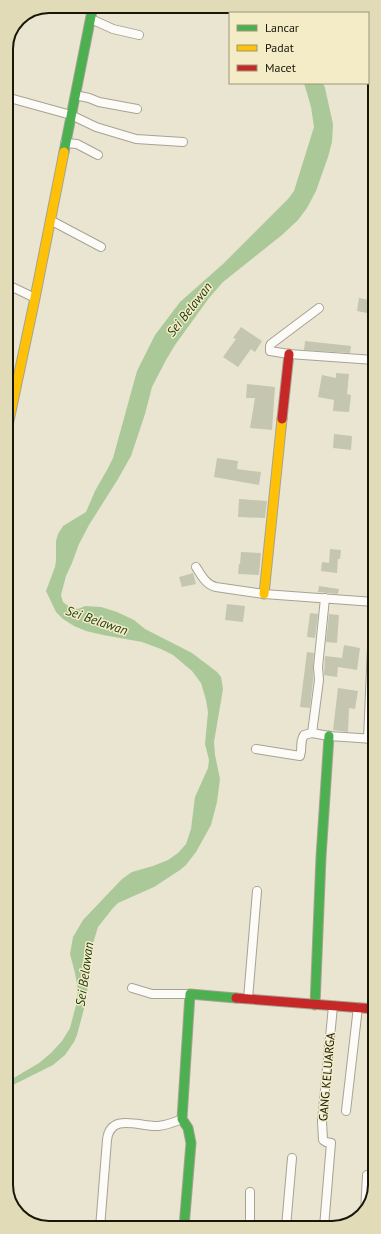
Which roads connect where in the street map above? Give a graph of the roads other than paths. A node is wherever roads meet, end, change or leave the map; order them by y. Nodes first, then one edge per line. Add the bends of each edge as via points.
1 (92, 13) edge
2 (91, 19) junction
3 (139, 34) dead end
4 (75, 95) junction
5 (13, 99) edge
6 (137, 109) dead end
7 (71, 114) junction
8 (183, 142) dead end
9 (65, 143) junction
10 (98, 155) dead end
11 (50, 220) junction
12 (101, 247) dead end
13 (13, 287) edge
14 (35, 298) junction
15 (319, 308) dead end
16 (289, 354) junction
17 (368, 360) edge
18 (13, 398) edge
19 (196, 567) dead end
20 (264, 594) junction
21 (325, 598) junction
22 (368, 602) edge
23 (312, 734) junction
24 (329, 736) junction
25 (368, 739) edge
26 (256, 750) dead end
27 (257, 891) dead end
28 (132, 988) dead end
29 (190, 994) junction
30 (248, 999) junction
31 (315, 1005) junction
32 (333, 1006) junction
33 (358, 1007) junction
34 (368, 1008) edge
35 (346, 1111) dead end
36 (182, 1119) junction
37 (292, 1158) dead end
38 (367, 1175) dead end
39 (250, 1192) dead end
40 (366, 1197) edge
41 (101, 1221) edge
42 (184, 1221) edge
43 (250, 1221) edge
44 (287, 1221) edge
45 (324, 1221) edge

1 - 2 street
2 - 3 street via 113,29
2 - 4 street
4 - 6 street
4 - 7 street
5 - 7 street
7 - 8 street via 96,127 136,139
7 - 9 street
9 - 10 street via 77,144
9 - 11 street
11 - 12 street
11 - 14 street
13 - 14 street
14 - 18 street
15 - 16 street via 269,349
16 - 17 street
16 - 20 street
19 - 20 street via 211,586
20 - 21 street
21 - 22 street
21 - 23 street via 318,667 320,680
23 - 24 street
23 - 26 street via 304,735 300,756
24 - 25 street
24 - 31 street
27 - 30 street
28 - 29 street via 152,994
29 - 30 street
29 - 36 street
30 - 31 street
31 - 32 street
32 - 33 street
32 - 45 street, GANG KELUARGA via 322,1121 323,1140 331,1143
33 - 34 street
33 - 35 street
36 - 41 street via 157,1126 119,1123 111,1126 107,1140
36 - 42 street via 188,1128 191,1143
37 - 44 street
38 - 40 street
39 - 43 street

